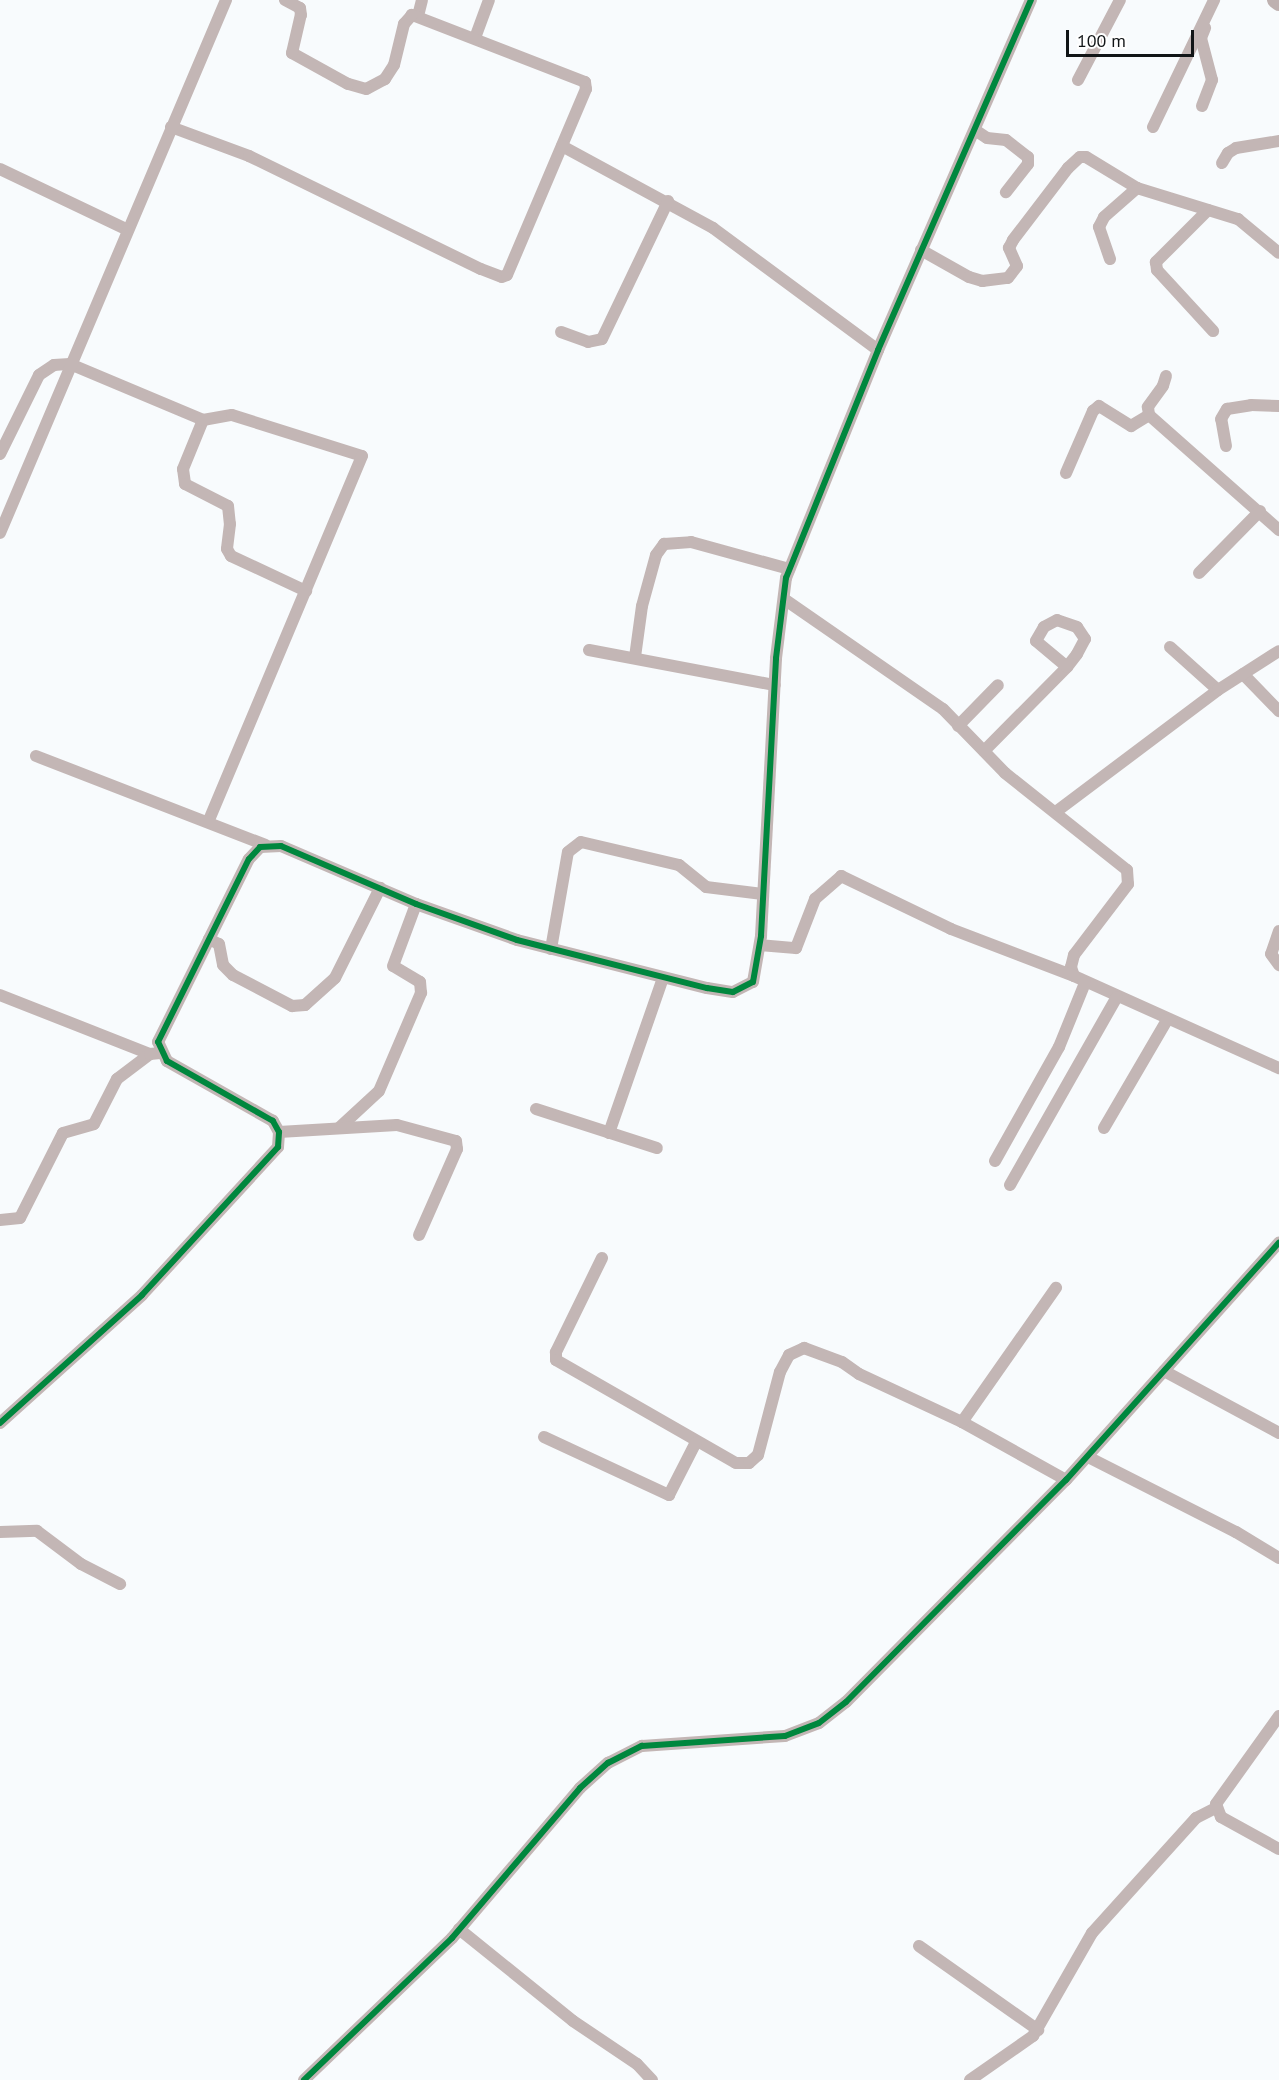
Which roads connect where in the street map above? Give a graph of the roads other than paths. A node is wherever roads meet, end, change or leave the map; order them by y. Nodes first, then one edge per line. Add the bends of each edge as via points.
1 (226, 0) edge
2 (285, 0) edge
3 (422, 0) edge
4 (489, 0) edge
5 (1031, 0) edge
6 (1120, 0) edge
7 (1216, 0) edge
8 (1275, 0) edge
9 (1279, 3) edge
10 (418, 16) junction
11 (475, 38) junction
12 (1078, 80) dead end
13 (1202, 106) dead end
14 (171, 127) junction
15 (1153, 128) dead end
16 (975, 130) junction
17 (1279, 141) edge
18 (562, 146) junction
19 (1222, 163) dead end
20 (0, 169) edge
21 (1137, 188) junction
22 (1006, 192) dead end
23 (668, 201) junction
24 (1208, 210) junction
25 (126, 229) junction
26 (921, 250) junction
27 (1279, 253) edge
28 (1110, 259) dead end
29 (1213, 331) dead end
30 (561, 332) dead end
31 (878, 350) junction
32 (70, 364) junction
33 (1166, 376) dead end
34 (1279, 406) edge
35 (1149, 415) junction
36 (203, 420) junction
37 (1226, 446) dead end
38 (0, 454) edge
39 (1066, 474) dead end
40 (1260, 511) junction
41 (1279, 530) edge
42 (0, 533) edge
43 (789, 569) junction
44 (1199, 573) dead end
45 (306, 591) junction
46 (784, 599) junction
47 (1170, 647) dead end
48 (589, 650) dead end
49 (1279, 651) edge
50 (635, 657) junction
51 (1067, 667) dead end
52 (1243, 674) junction
53 (775, 685) junction
54 (998, 685) dead end
55 (1218, 690) junction
56 (1279, 711) edge
57 (958, 726) junction
58 (984, 751) junction
59 (36, 756) dead end
60 (1057, 811) junction
61 (208, 822) junction
62 (265, 845) junction
63 (380, 888) junction
64 (763, 894) junction
65 (416, 904) junction
66 (1279, 931) edge
67 (209, 939) junction
68 (760, 945) junction
69 (551, 949) junction
70 (1279, 964) edge
71 (663, 978) junction
72 (1079, 980) junction
73 (0, 995) edge
74 (1117, 998) junction
75 (1167, 1020) junction
76 (155, 1053) junction
77 (1279, 1068) edge
78 (536, 1109) dead end
79 (339, 1128) junction
80 (1104, 1128) dead end
81 (279, 1132) junction
82 (609, 1132) junction
83 (657, 1148) dead end
84 (995, 1161) dead end
85 (1010, 1185) dead end
86 (0, 1220) edge
87 (419, 1235) dead end
88 (1279, 1243) edge
89 (602, 1258) dead end
90 (1056, 1288) dead end
91 (1164, 1371) junction
92 (962, 1422) junction
93 (0, 1423) edge
94 (1279, 1433) edge
95 (544, 1437) dead end
96 (696, 1442) junction
97 (1088, 1457) junction
98 (1066, 1480) junction
99 (0, 1532) edge
100 (1279, 1558) edge
101 (120, 1584) dead end
102 (1279, 1716) edge
103 (1216, 1808) junction
104 (1279, 1849) edge
105 (459, 1929) junction
106 (919, 1946) dead end
107 (1038, 2030) junction
108 (304, 2080) edge
109 (652, 2080) edge
110 (970, 2080) edge

1 - 14 street
2 - 10 street via 300,8 301,15 292,53 348,84 366,89 385,79 394,65 407,17
3 - 10 street
4 - 11 street
5 - 16 street
6 - 12 street
7 - 13 street via 1201,38 1212,80
7 - 15 street
8 - 9 highway
10 - 11 street
11 - 18 street via 585,82 586,89
14 - 18 street via 249,156 502,277 507,275
14 - 25 street
16 - 22 street via 987,138 1006,140 1028,157 1028,164
16 - 26 street
17 - 19 street via 1236,148
18 - 23 street
20 - 25 street
21 - 24 street
21 - 26 street via 1096,161 1080,157 1013,240 1010,248 1017,266 1008,278 982,281 969,277
21 - 28 street via 1099,227
23 - 30 street via 602,339 588,342
23 - 31 street via 713,228
24 - 27 street via 1238,219
24 - 29 street via 1160,256 1157,270
25 - 32 street
26 - 31 street
31 - 43 street
32 - 36 street
32 - 38 street via 54,365 39,375
32 - 42 street
33 - 35 street via 1148,407
34 - 37 street via 1251,405 1227,410 1221,419
35 - 39 street via 1131,426 1100,406 1093,411
35 - 40 street
36 - 45 street via 183,469 185,484 228,506 227,549 231,556
36 - 45 street via 232,415 362,456
40 - 41 street
40 - 44 street
43 - 46 street
43 - 50 street via 691,542 664,544 656,555 642,606
45 - 61 street
46 - 53 street
46 - 57 street via 936,704
47 - 55 street
48 - 50 street
49 - 52 street
50 - 53 street
51 - 58 street
52 - 55 street
52 - 56 street
53 - 64 street
54 - 57 street
55 - 60 street
57 - 58 street
58 - 60 street via 1005,773
59 - 61 street
60 - 72 street via 1130,875 1128,884 1074,955 1071,967
61 - 62 street
62 - 63 street via 281,846
62 - 67 street via 252,854
63 - 65 street
63 - 67 street via 335,978 305,1005 292,1006 233,975 223,965 219,944
64 - 68 street
64 - 69 street via 706,887 679,865 580,842 567,852
65 - 69 street via 466,924
65 - 79 street via 393,966 420,982 421,993 379,1091
66 - 70 street via 1270,954
67 - 76 street via 159,1036
68 - 71 street via 753,981 744,989 724,990
68 - 72 street via 796,948 815,899 841,876 951,929
69 - 71 street
71 - 82 street
72 - 74 street
72 - 84 street via 1059,1047
73 - 76 street
74 - 75 street
74 - 85 street
75 - 77 street
75 - 80 street
76 - 81 street via 268,1117
76 - 86 street via 117,1079 94,1124 63,1133 20,1218
78 - 82 street
79 - 81 street
79 - 87 street via 404,1125 456,1142 457,1149
81 - 93 street via 274,1154 142,1295
82 - 83 street
88 - 91 street
89 - 96 street via 556,1352 556,1360
90 - 92 street
91 - 94 street
91 - 97 street
92 - 96 street via 859,1374 842,1362 804,1348 789,1355 780,1372 759,1452 753,1461 736,1463
92 - 98 street
95 - 96 street via 669,1495
97 - 98 street
97 - 100 street
98 - 105 street via 846,1702 819,1723 785,1736 757,1740 642,1746 608,1763 580,1788
99 - 101 street via 37,1531 81,1564
102 - 103 street via 1218,1798
103 - 104 street via 1221,1817
103 - 107 street via 1196,1818 1092,1933
105 - 108 street
105 - 109 street via 597,2040 637,2064
106 - 107 street
107 - 110 street

